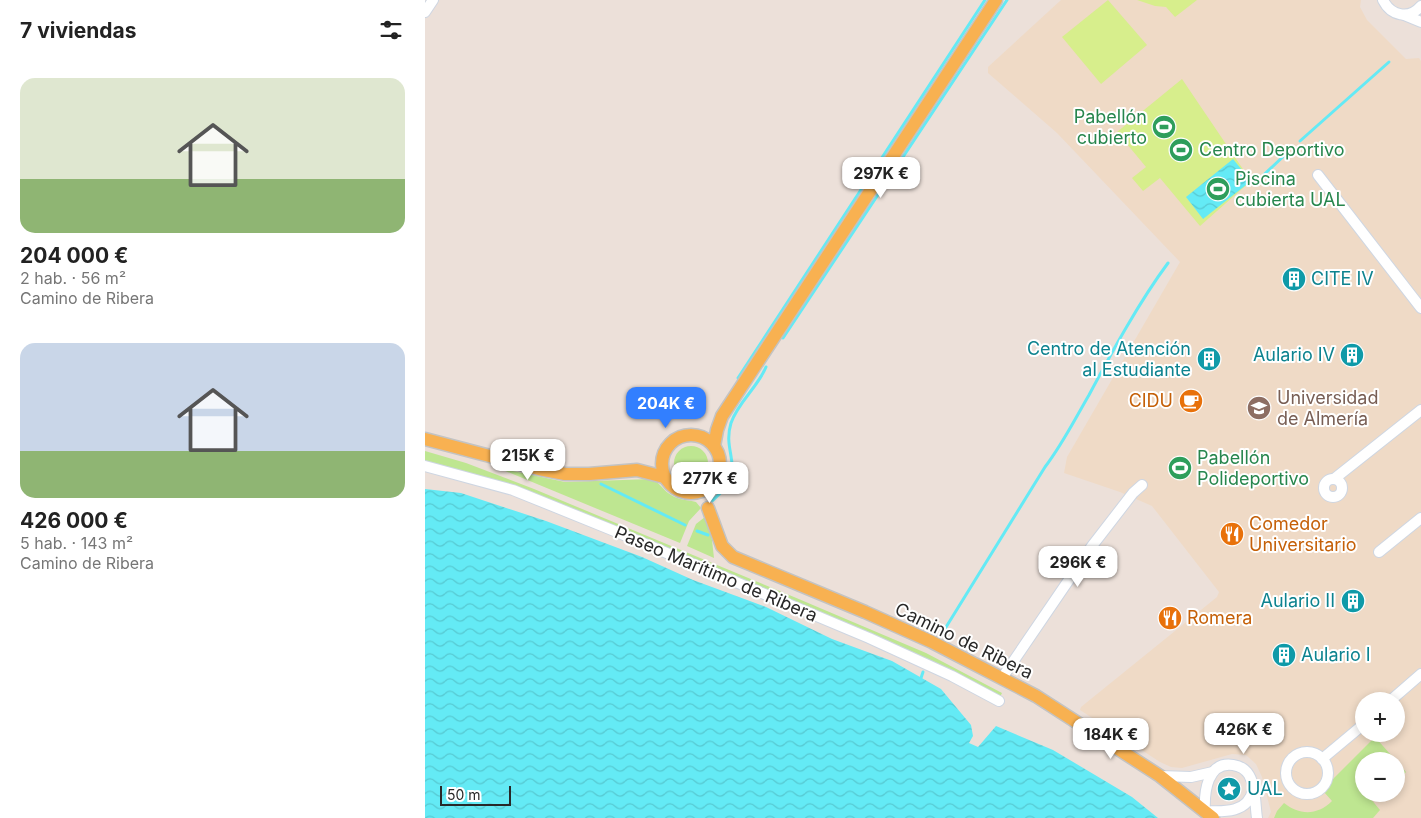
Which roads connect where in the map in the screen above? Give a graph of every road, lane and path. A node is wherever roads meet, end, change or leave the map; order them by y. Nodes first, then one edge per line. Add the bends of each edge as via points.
1 (433, 0) edge
2 (996, 0) edge
3 (1383, 0) edge
4 (1421, 6) edge
5 (425, 12) edge
6 (1405, 15) junction
7 (1421, 22) edge
8 (1318, 175) dead end
9 (1421, 308) edge
10 (1421, 410) edge
11 (722, 416) junction
12 (695, 435) junction
13 (425, 439) edge
14 (714, 446) junction
15 (662, 458) junction
16 (425, 466) edge
17 (637, 470) junction
18 (664, 477) junction
19 (1334, 479) dead end
20 (712, 484) junction
21 (1142, 485) dead end
22 (692, 494) junction
23 (707, 507) junction
24 (1421, 518) edge
25 (1379, 552) dead end
26 (1421, 674) edge
27 (1002, 678) junction
28 (1400, 692) edge
29 (999, 701) dead end
30 (1355, 732) edge
31 (1323, 759) junction
32 (1213, 772) junction
33 (1160, 776) junction
34 (1191, 777) junction
35 (1253, 789) junction
36 (1205, 793) junction
37 (1209, 815) edge
38 (1257, 818) edge

1 - 5 street
2 - 11 main road
3 - 6 street via 1391,11
4 - 6 street
6 - 7 street
8 - 9 street
10 - 19 street
11 - 12 main road
11 - 14 main road
12 - 14 main road
12 - 15 main road via 675,439 667,446
13 - 17 main road via 565,474
14 - 20 main road via 720,462
15 - 17 main road
15 - 18 main road
16 - 29 street, Paseo Marítimo de Ribera via 513,490 612,530 869,638
17 - 18 main road
18 - 22 main road via 676,490
20 - 22 main road via 704,491
20 - 23 main road
21 - 27 street via 1092,546
22 - 23 main road
23 - 27 main road, Camino de Ribera via 722,546 733,557 932,642
24 - 25 street
26 - 28 street
27 - 33 main road, Camino de Ribera via 1036,696
30 - 31 street
31 - 31 street via 1327,776 1320,789 1305,794 1291,787 1286,773 1294,756 1311,752
32 - 34 street
32 - 35 street via 1224,765 1236,765 1247,772
32 - 36 street
33 - 34 street
33 - 37 main road, Camino de Ribera
34 - 36 street
35 - 37 street via 1249,801 1239,808
35 - 38 street
36 - 37 street

